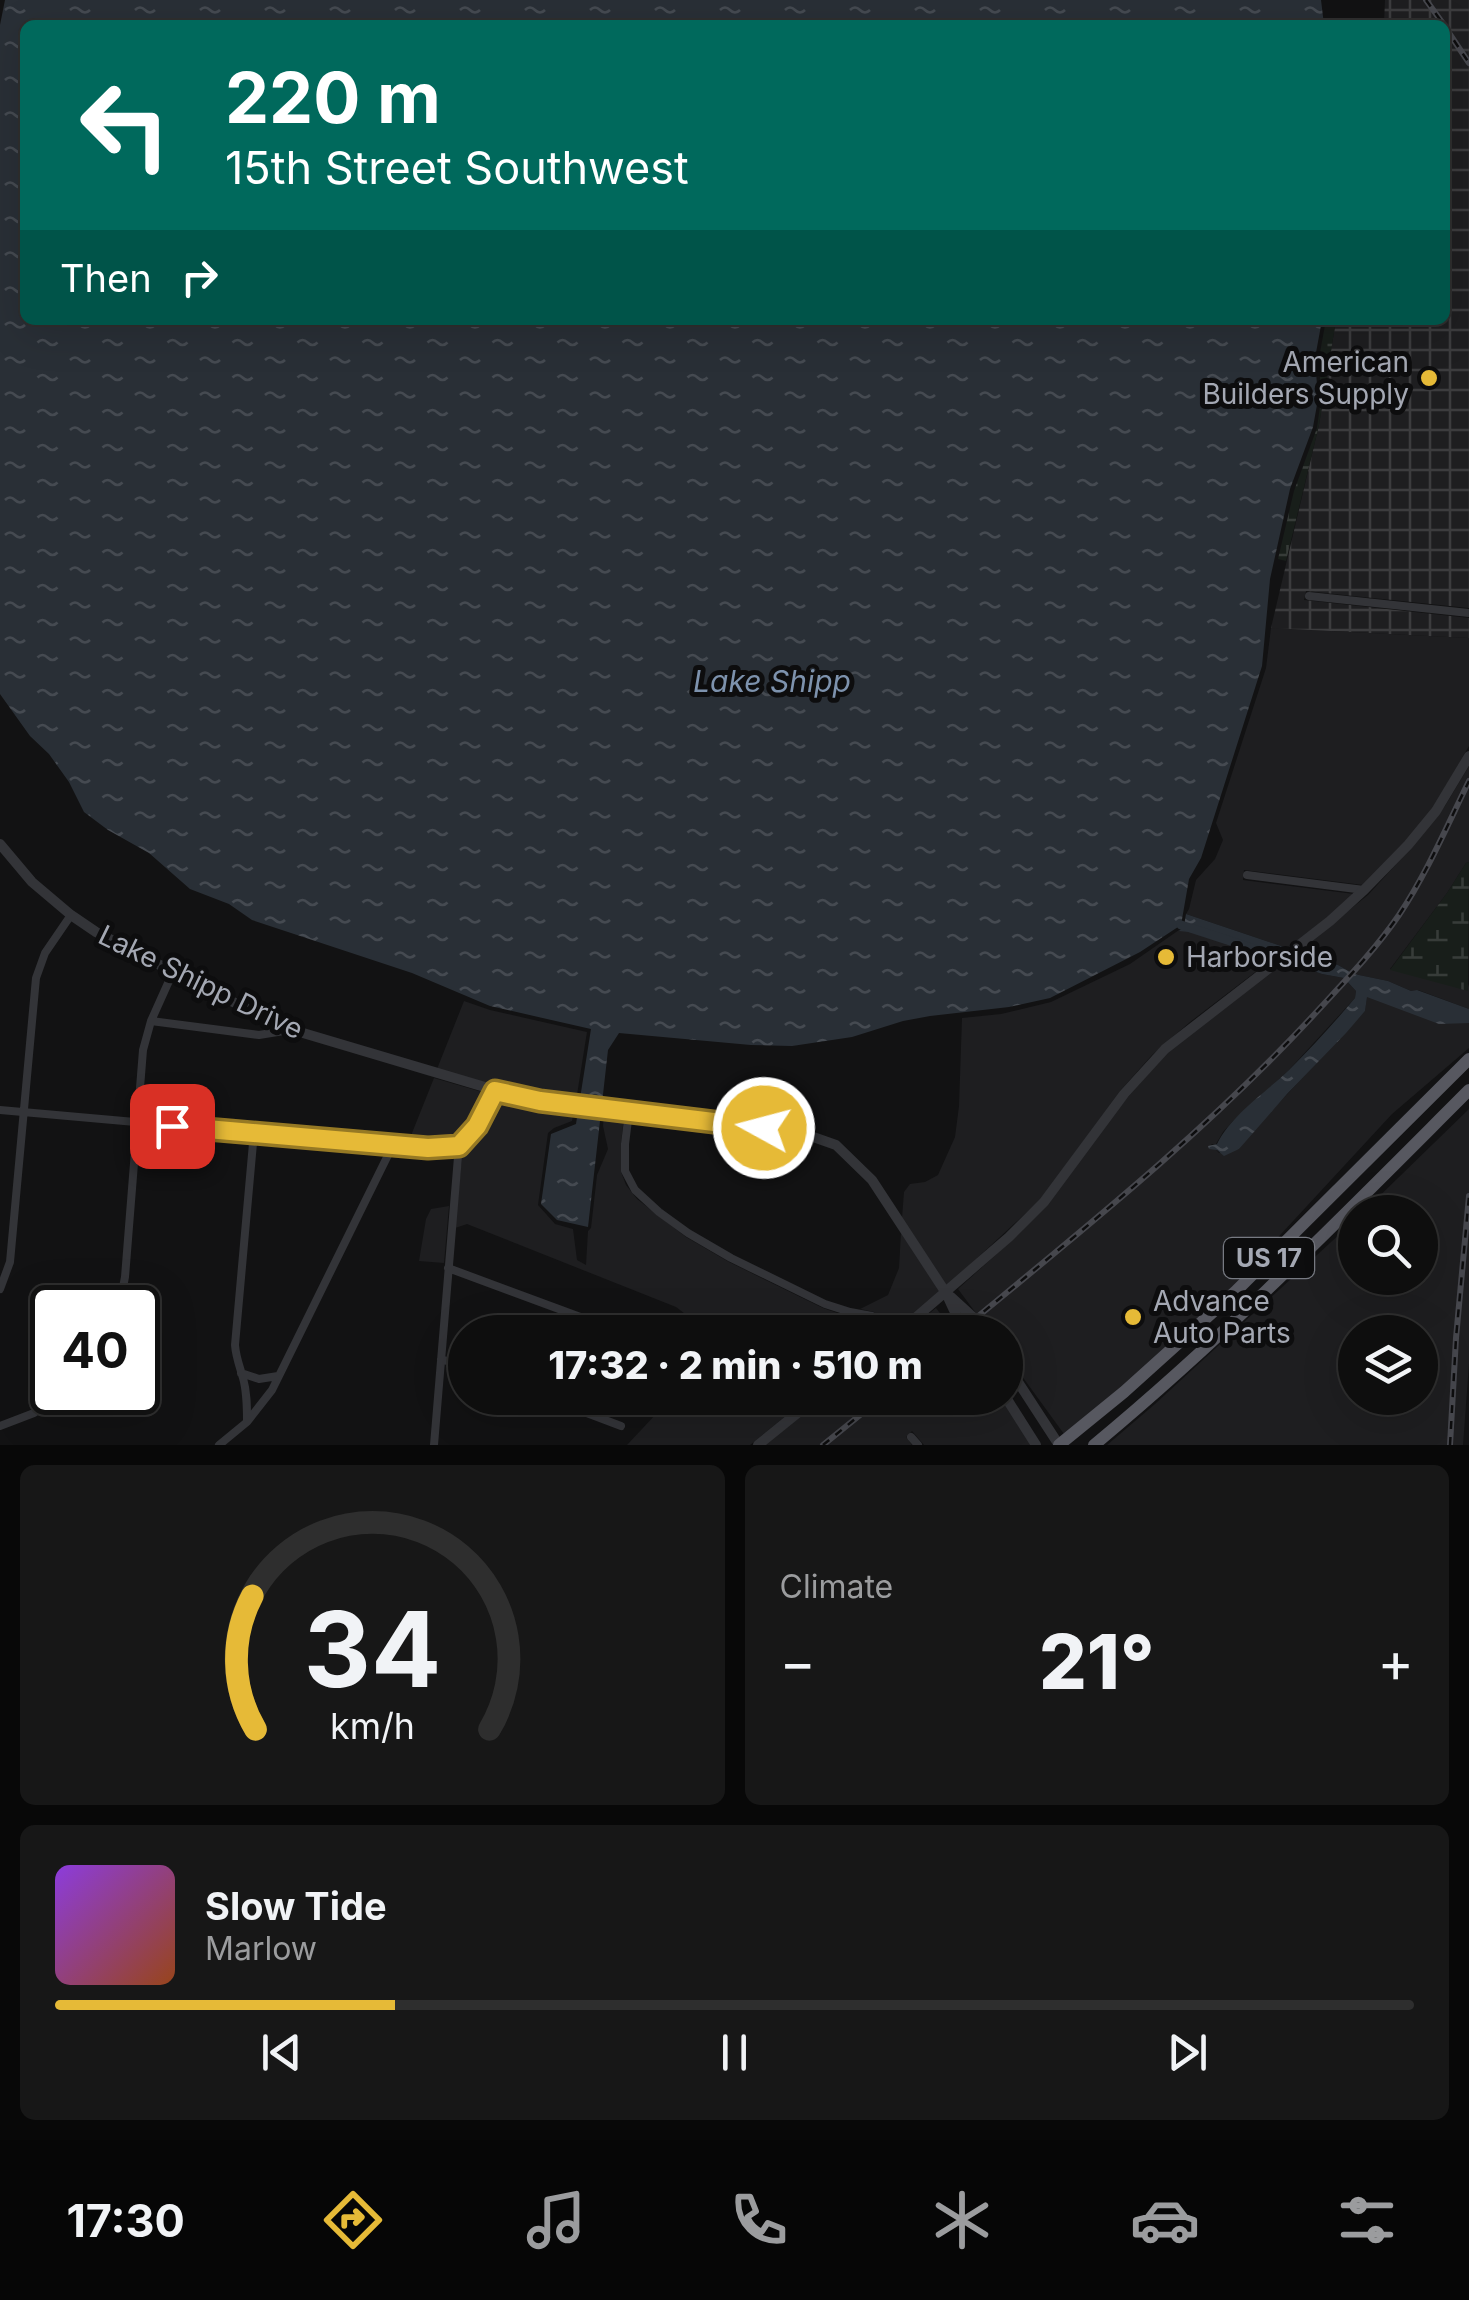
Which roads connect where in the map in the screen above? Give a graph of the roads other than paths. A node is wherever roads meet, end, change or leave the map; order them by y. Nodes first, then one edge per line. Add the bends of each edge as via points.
1 (1308, 596) dead end
2 (1469, 613) edge
3 (1469, 756) edge
4 (0, 844) edge
5 (1247, 876) dead end
6 (1364, 890) junction
7 (71, 915) junction
8 (173, 972) junction
9 (151, 1021) junction
10 (293, 1030) junction
11 (1469, 1059) edge
12 (495, 1091) junction
13 (1468, 1092) edge
14 (0, 1110) edge
15 (624, 1111) junction
16 (23, 1113) junction
17 (138, 1123) junction
18 (254, 1132) junction
19 (393, 1145) junction
20 (459, 1146) junction
21 (448, 1268) junction
22 (123, 1285) edge
23 (0, 1289) edge
24 (946, 1293) junction
25 (575, 1315) edge
26 (868, 1315) edge
27 (919, 1315) edge
28 (956, 1315) edge
29 (971, 1315) edge
30 (441, 1359) junction
31 (448, 1361) edge
32 (241, 1373) junction
33 (278, 1376) junction
34 (1023, 1390) edge
35 (30, 1414) edge
36 (593, 1415) edge
37 (795, 1415) edge
38 (1017, 1415) edge
39 (247, 1422) junction
40 (0, 1426) edge
41 (622, 1426) dead end
42 (219, 1445) edge
43 (434, 1445) edge
44 (758, 1445) edge
45 (1036, 1445) edge
46 (1059, 1445) edge
47 (1094, 1445) edge

1 - 2 street
3 - 6 street via 1436,811
4 - 7 street, Lake Shipp Drive
5 - 6 street
6 - 24 street via 1154,1059 1044,1202
7 - 8 street, Lake Shipp Drive
7 - 16 street via 36,978
8 - 9 street
8 - 10 street, Lake Shipp Drive
9 - 10 street via 259,1035
9 - 17 street
10 - 12 street, Lake Shipp Drive
11 - 46 highway, US 17 via 1236,1292
12 - 15 street, Lake Shipp Drive
12 - 20 street
13 - 47 highway, US 17 via 1244,1314
14 - 16 street
15 - 24 street, Lake Shipp Drive via 799,1132 836,1145 872,1180
15 - 26 street via 624,1164 640,1196 730,1258 825,1304
16 - 17 street
16 - 23 street via 10,1262
17 - 18 street
17 - 22 street
18 - 19 street
18 - 32 street via 235,1346
19 - 20 street
19 - 33 street
20 - 21 street
21 - 25 street
21 - 30 street
24 - 27 street
24 - 28 street
24 - 29 street
30 - 31 street
30 - 43 street
32 - 33 street
32 - 39 street
33 - 39 street
34 - 46 street
35 - 40 street
36 - 41 street
37 - 44 street
38 - 45 street
39 - 42 street

